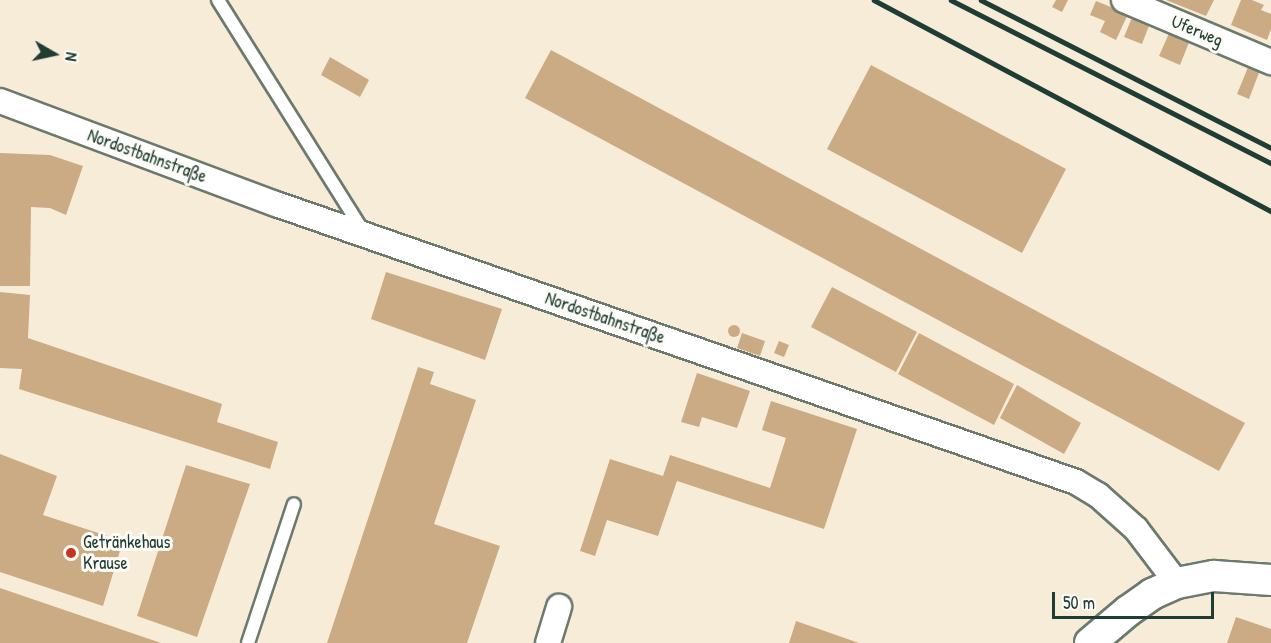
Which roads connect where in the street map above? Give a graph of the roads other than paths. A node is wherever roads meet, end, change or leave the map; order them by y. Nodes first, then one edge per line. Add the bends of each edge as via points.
1 (218, 0) edge
2 (1124, 0) edge
3 (1271, 62) edge
4 (0, 101) edge
5 (367, 236) junction
6 (294, 504) dead end
7 (1271, 580) edge
8 (1165, 589) junction
9 (559, 607) dead end
10 (248, 643) edge
11 (548, 643) edge
12 (1090, 643) edge

1 - 5 lane
2 - 3 street, Uferweg
4 - 5 street, Nordostbahnstraße
5 - 8 street, Nordostbahnstraße via 1076,482 1098,495 1136,529
6 - 10 lane
7 - 8 street via 1214,576
8 - 12 street via 1128,611
9 - 11 street

